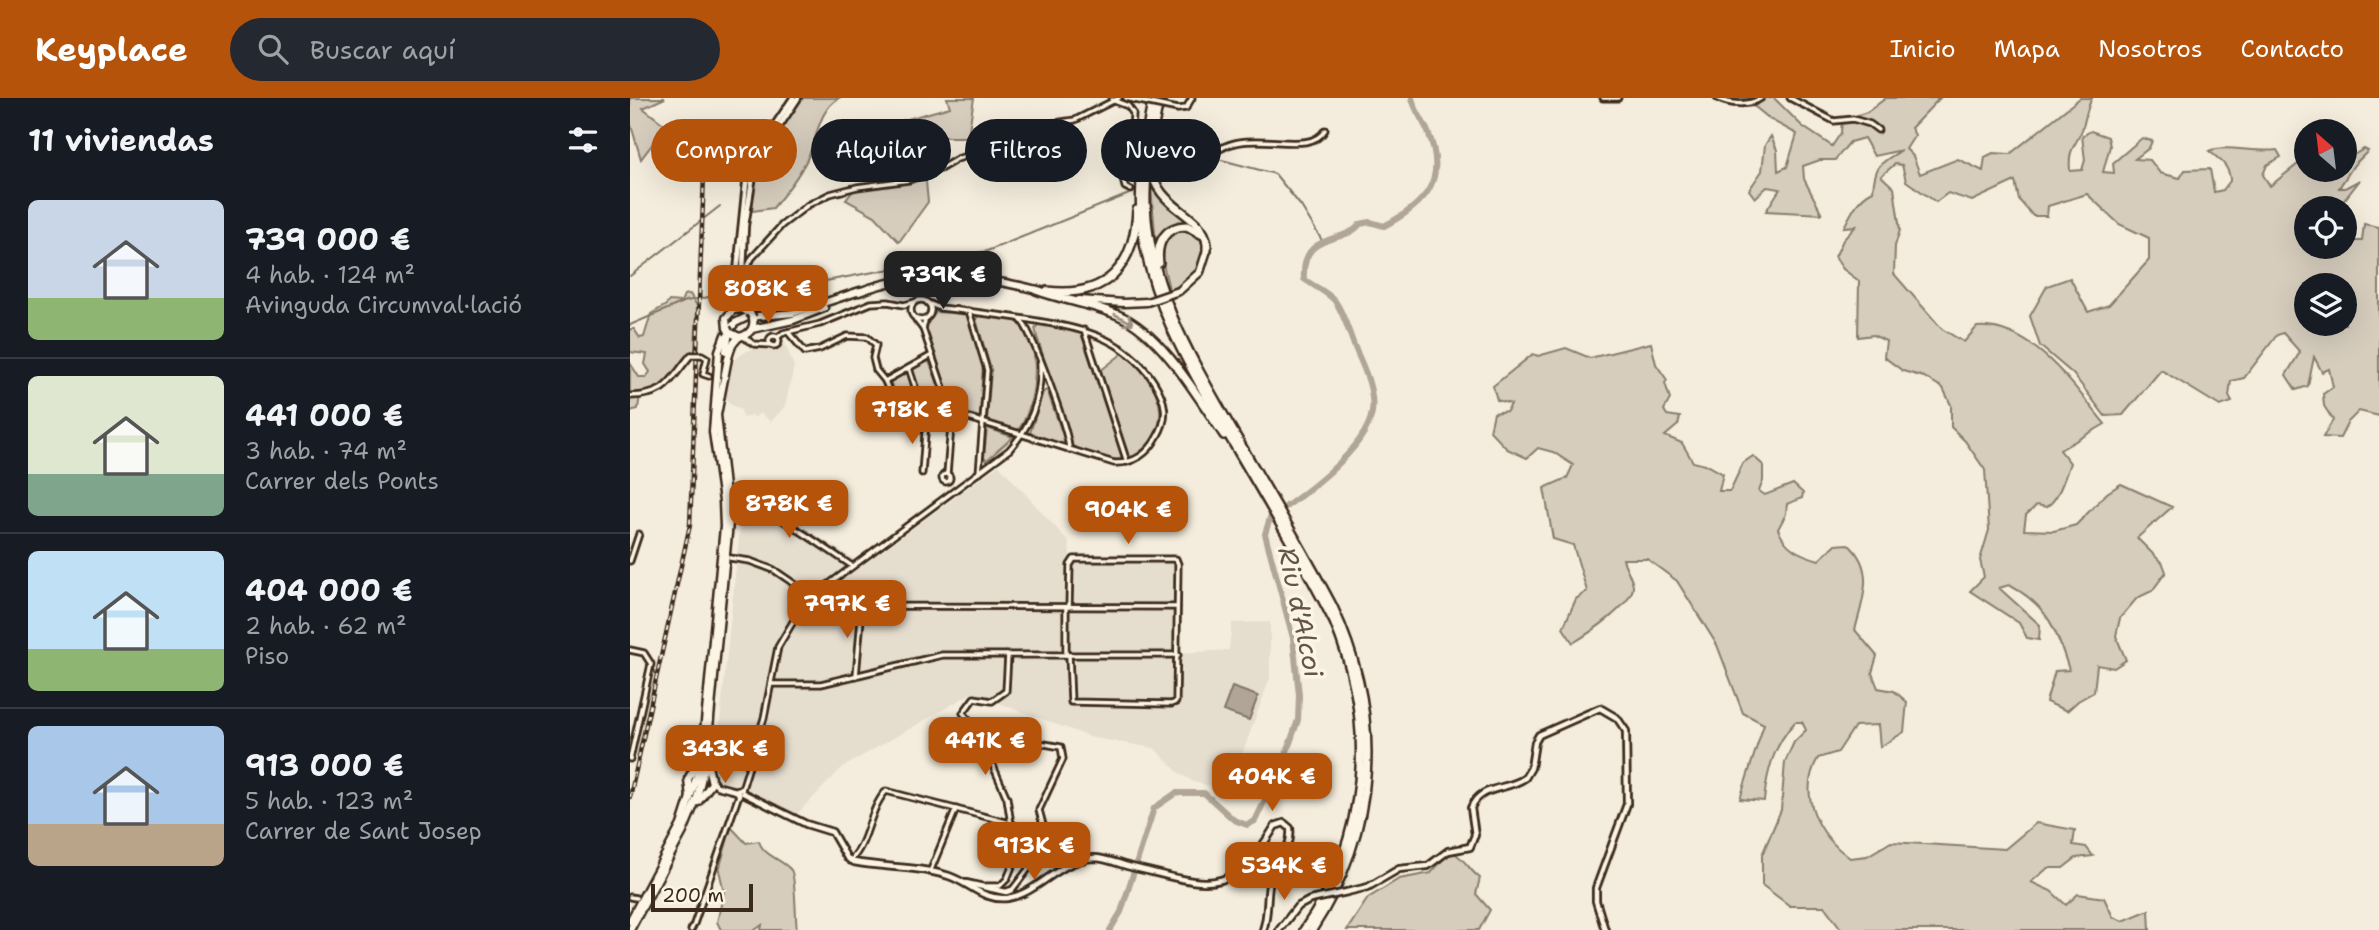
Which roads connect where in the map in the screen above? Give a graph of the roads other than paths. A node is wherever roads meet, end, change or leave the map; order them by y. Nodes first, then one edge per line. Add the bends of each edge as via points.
1 (796, 98) edge
2 (1119, 98) edge
3 (1126, 98) edge
4 (1153, 98) edge
5 (1160, 98) edge
6 (1192, 98) edge
7 (1603, 98) edge
8 (1618, 98) edge
9 (1717, 98) edge
10 (1761, 98) edge
11 (1790, 98) edge
12 (1112, 100) junction
13 (1135, 100) edge
14 (1155, 119) edge
15 (1325, 130) dead end
16 (1878, 130) dead end
17 (1221, 147) edge
18 (1147, 182) edge
19 (1155, 182) edge
20 (1140, 185) junction
21 (1131, 190) dead end
22 (1208, 250) junction
23 (742, 278) junction
24 (1161, 288) junction
25 (1036, 290) junction
26 (860, 291) junction
27 (915, 302) junction
28 (928, 303) junction
29 (904, 305) junction
30 (940, 308) junction
31 (733, 310) junction
32 (969, 311) junction
33 (750, 315) junction
34 (913, 316) junction
35 (929, 317) junction
36 (1019, 318) junction
37 (766, 325) junction
38 (752, 329) junction
39 (923, 329) junction
40 (728, 330) junction
41 (1084, 330) junction
42 (788, 332) junction
43 (740, 336) junction
44 (778, 337) junction
45 (771, 343) junction
46 (754, 344) junction
47 (932, 355) junction
48 (1040, 363) junction
49 (909, 368) junction
50 (709, 376) dead end
51 (885, 381) junction
52 (630, 396) edge
53 (713, 408) junction
54 (952, 414) junction
55 (926, 421) junction
56 (983, 422) junction
57 (1022, 435) junction
58 (1236, 446) junction
59 (1069, 450) junction
60 (1127, 462) junction
61 (922, 473) dead end
62 (979, 473) junction
63 (947, 474) dead end
64 (731, 495) dead end
65 (639, 534) dead end
66 (730, 558) dead end
67 (630, 561) edge
68 (853, 567) junction
69 (813, 598) junction
70 (862, 607) junction
71 (1067, 607) junction
72 (1177, 607) junction
73 (630, 650) edge
74 (1349, 654) junction
75 (1008, 655) junction
76 (1068, 655) junction
77 (1178, 655) junction
78 (856, 676) junction
79 (771, 684) junction
80 (977, 729) junction
81 (630, 759) edge
82 (706, 759) junction
83 (698, 773) junction
84 (688, 783) junction
85 (707, 785) junction
86 (740, 792) junction
87 (690, 804) junction
88 (956, 809) junction
89 (1011, 824) junction
90 (1026, 832) junction
91 (850, 860) junction
92 (1014, 860) junction
93 (930, 872) junction
94 (962, 883) junction
95 (977, 886) junction
96 (1012, 890) joint
97 (630, 897) edge
98 (636, 898) dead end
99 (630, 921) edge
100 (692, 927) edge
101 (631, 930) edge
102 (1264, 930) edge
103 (1279, 930) edge
104 (1304, 930) edge
105 (1312, 930) edge
106 (1605, 930) edge

1 - 23 street via 753,176
1 - 31 street via 762,144 746,183
2 - 12 street
3 - 13 street
4 - 20 highway
5 - 14 highway
6 - 13 street, bridge via 1186,108
7 - 8 street
9 - 10 street via 1736,103
11 - 16 street via 1834,121 1853,119
12 - 21 street via 1133,113 1131,156 1123,179
12 - 23 street via 1074,120 1048,124 909,180 830,194 782,225 752,258
15 - 17 street via 1315,140 1290,144 1275,139
18 - 24 highway via 1149,236
19 - 22 highway via 1165,199 1199,225
20 - 25 highway via 1133,242 1114,274 1080,292
20 - 58 highway via 1145,246 1160,301 1181,351
22 - 24 highway via 1192,228 1177,226 1166,232 1158,257
22 - 25 main road, bridge via 1200,272 1179,291 1147,302 1101,303
23 - 33 street via 742,300
24 - 58 highway
25 - 26 main road via 950,276 903,279
25 -> 58 highway via 1120,316 1142,330
26 - 37 main road via 793,320
26 - 53 main road via 793,313 756,315 736,323 720,346
27 - 28 street
27 - 29 street
27 - 34 street
28 - 30 street
28 - 35 street
29 - 34 street
29 - 42 street via 871,303
30 - 32 street
30 - 35 street
31 - 33 main road
31 - 40 main road via 726,318
32 - 36 street
32 - 56 street via 987,366
33 - 37 main road
33 - 38 main road
34 - 35 street via 920,321
34 - 39 street
35 - 39 street
36 - 41 street
36 - 48 street via 1028,326
37 - 38 main road
38 - 43 main road
38 - 46 street
39 - 47 street
40 - 43 main road
40 - 53 main road
41 - 60 street
41 - 60 street via 1117,344 1136,360 1163,400 1165,419 1156,439 1143,454
42 - 44 street
42 - 51 street via 805,352 847,336 867,337 875,342 874,363
43 - 46 street
43 - 82 main road via 728,358 718,410 729,523
44 - 45 street via 772,337
44 - 45 street via 779,343
45 - 46 street
47 - 49 street
47 - 54 street
48 - 57 street via 1036,406
48 - 59 street
49 - 51 street
49 - 55 street
50 - 52 street, bridge via 703,374 707,358 691,355 663,390
51 - 55 street via 903,418
53 - 83 main road via 724,527 705,742
54 - 55 street
54 - 56 street
54 - 63 street
55 - 61 street
56 - 57 street
56 - 62 street
57 - 59 street
57 - 62 street
58 - 74 highway
58 - 74 highway via 1323,587
59 - 60 street via 1105,462
62 - 68 street
64 - 68 street via 760,506
65 - 67 street
66 - 69 street via 774,570
68 - 69 street
69 - 70 street via 827,606
69 - 79 street via 778,647
70 - 71 street
70 - 78 street
71 - 72 street
71 - 72 street via 1070,565 1076,559 1176,559
71 - 76 street
72 - 77 street
73 - 81 street via 644,653 651,666
74 - 104 highway via 1361,727 1355,814 1333,881
74 - 105 highway via 1361,685 1368,736 1363,805 1344,870
75 - 76 street
75 - 78 street via 942,655
75 - 80 street via 1006,691 992,701 974,698 963,711
76 - 77 street
76 - 77 street via 1069,700 1073,703 1174,703
78 - 79 street via 816,685
79 - 86 street
80 - 89 street via 1007,798
80 - 90 street via 1012,747 1034,741 1061,747 1063,759 1039,810 1040,837
82 - 83 main road
82 - 85 main road
83 - 84 main road
83 - 85 main road
83 - 85 main road
84 - 85 main road
84 - 87 main road
85 - 86 street
85 - 87 main road
85 - 101 main road
86 - 91 street via 832,832
86 - 100 street
87 - 99 main road
88 - 89 street
88 - 91 street via 886,791 874,807 858,853
88 - 93 street
89 - 90 street
90 - 92 street
91 - 93 street
92 - 95 street via 1000,886
92 - 96 street via 1036,859
93 - 94 street
94 - 95 street
94 - 102 street via 985,896 1007,898 1027,892 1053,872 1090,859 1201,883 1221,882 1238,872 1275,826 1286,824 1291,830 1289,845 1270,879
95 - 96 street
97 - 98 street
103 - 106 street, bridge via 1293,911 1310,900 1368,887 1399,869 1429,866 1448,851 1470,847 1475,835 1471,808 1478,797 1525,778 1542,732 1600,708 1624,727 1628,772 1627,809 1596,888

